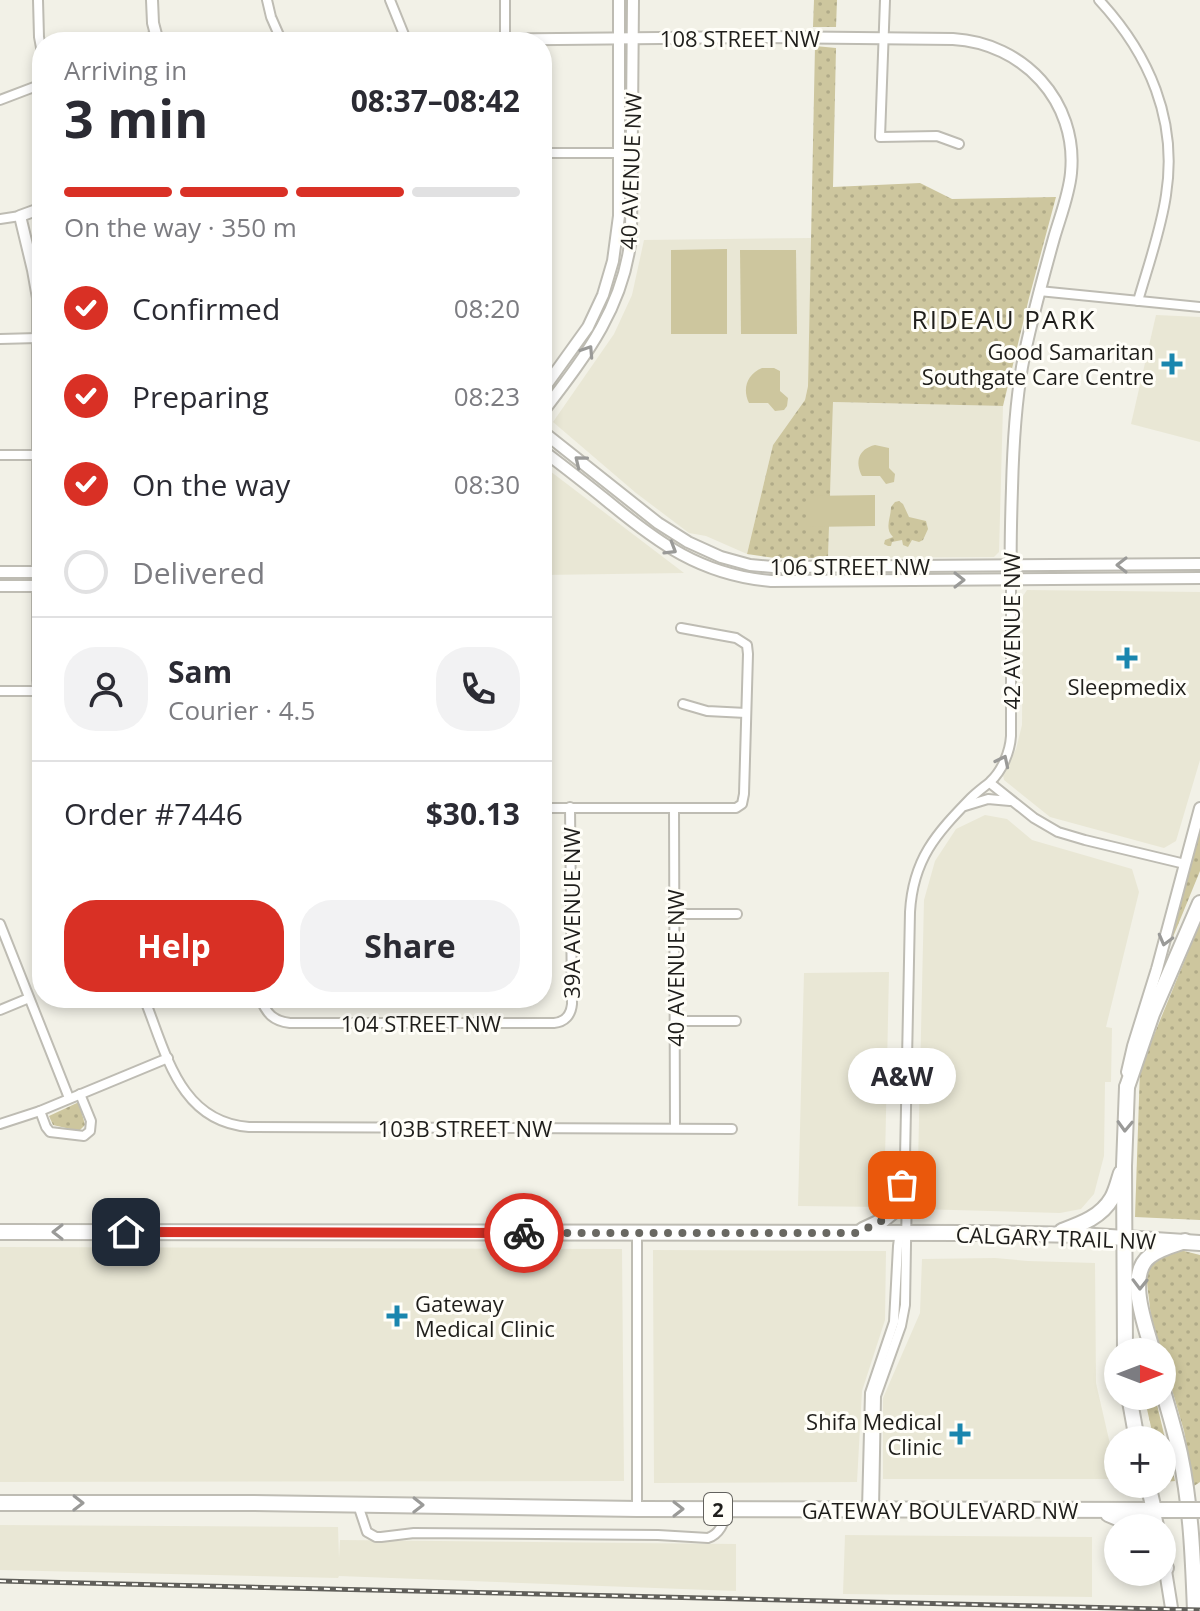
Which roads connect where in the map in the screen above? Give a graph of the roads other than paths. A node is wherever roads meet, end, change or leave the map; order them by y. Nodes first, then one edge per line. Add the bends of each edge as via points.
1 (38, 0) edge
2 (152, 0) edge
3 (267, 0) edge
4 (390, 0) edge
5 (505, 0) edge
6 (619, 0) edge
7 (633, 0) edge
8 (885, 0) edge
9 (1099, 0) edge
10 (39, 32) edge
11 (155, 32) edge
12 (278, 32) edge
13 (403, 32) edge
14 (505, 32) edge
15 (619, 39) junction
16 (633, 39) junction
17 (884, 39) junction
18 (552, 40) edge
19 (1034, 73) joint
20 (32, 88) edge
21 (0, 100) edge
22 (959, 144) dead end
23 (552, 153) edge
24 (619, 153) junction
25 (633, 153) junction
26 (32, 212) edge
27 (20, 216) junction
28 (0, 219) edge
29 (32, 267) edge
30 (1039, 291) junction
31 (1138, 301) junction
32 (1200, 307) edge
33 (32, 338) edge
34 (0, 339) edge
35 (552, 377) edge
36 (552, 400) edge
37 (552, 439) edge
38 (0, 455) edge
39 (32, 455) edge
40 (552, 458) edge
41 (1200, 564) edge
42 (1010, 565) junction
43 (0, 572) edge
44 (32, 572) edge
45 (1199, 578) edge
46 (1011, 579) junction
47 (0, 586) edge
48 (32, 586) edge
49 (681, 628) dead end
50 (0, 691) edge
51 (32, 691) edge
52 (683, 704) dead end
53 (746, 713) junction
54 (990, 783) junction
55 (1015, 803) junction
56 (570, 807) junction
57 (552, 808) edge
58 (674, 808) junction
59 (962, 808) junction
60 (1200, 808) edge
61 (1185, 864) junction
62 (1200, 903) edge
63 (675, 914) junction
64 (737, 914) dead end
65 (0, 924) edge
66 (29, 998) junction
67 (32, 1006) edge
68 (33, 1008) edge
69 (148, 1008) edge
70 (265, 1008) edge
71 (0, 1010) edge
72 (567, 1018) joint
73 (675, 1021) junction
74 (736, 1021) dead end
75 (168, 1058) junction
76 (1127, 1087) junction
77 (80, 1094) junction
78 (69, 1098) junction
79 (40, 1111) junction
80 (0, 1124) edge
81 (675, 1128) junction
82 (732, 1129) dead end
83 (1124, 1166) junction
84 (903, 1178) junction
85 (0, 1232) edge
86 (637, 1233) junction
87 (857, 1233) junction
88 (903, 1233) junction
89 (1053, 1234) junction
90 (1125, 1237) junction
91 (1193, 1242) edge
92 (1125, 1338) edge
93 (1149, 1338) edge
94 (1168, 1410) edge
95 (1151, 1498) edge
96 (0, 1503) edge
97 (358, 1505) junction
98 (637, 1509) junction
99 (728, 1509) junction
100 (871, 1509) junction
101 (1096, 1510) junction
102 (1154, 1510) junction
103 (1200, 1510) edge
104 (1106, 1514) edge
105 (1155, 1514) edge
106 (1168, 1586) edge
107 (1172, 1611) edge
108 (1195, 1611) edge

1 - 10 street
2 - 11 street
3 - 12 street
4 - 13 street
5 - 14 street
6 - 15 street, 40 AVENUE NW
7 - 16 street, 40 AVENUE NW
8 - 17 street
9 - 31 street via 1138,49 1160,99 1167,139 1163,209
15 - 16 street, 108 STREET NW
15 - 18 street, 108 STREET NW
15 - 24 street, 40 AVENUE NW
16 - 17 street, 108 STREET NW
16 - 25 street, 40 AVENUE NW
17 - 19 street, 108 STREET NW via 983,43
17 - 22 street via 880,137 937,136
19 - 30 street, 42 AVENUE NW via 1059,108 1071,157 1068,190
20 - 21 street
23 - 24 street
24 - 25 street
24 - 35 street, 40 AVENUE NW via 618,232 607,284 588,327
36 -> 25 street, 40 AVENUE NW via 596,339 619,292 630,248
26 - 27 street
27 - 28 street
27 - 29 street
30 - 31 street
30 - 42 street, 42 AVENUE NW via 1016,406
31 - 32 street
33 - 34 street
42 -> 37 street, 106 STREET NW via 773,567 736,562 658,523
38 - 39 street
40 -> 46 street, 106 STREET NW via 661,543 724,573 771,581
41 -> 42 street, 106 STREET NW
42 - 46 street, 42 AVENUE NW
43 - 44 street
45 - 46 street, 106 STREET NW
54 -> 46 street, 42 AVENUE NW via 1011,736
47 - 48 street
49 - 53 street via 736,638 747,645
50 - 51 street
52 - 53 street
53 - 58 street via 740,806
54 - 55 street
54 - 59 street, 42 AVENUE NW
55 - 59 street via 988,799
55 - 61 street via 1063,834
56 - 57 street
56 - 58 street
56 - 72 street, 39A AVENUE NW via 572,1009
58 - 63 street, 40 AVENUE NW
59 - 84 street, 42 AVENUE NW via 927,850 912,887
60 - 61 street
61 -> 76 street via 1128,1062
62 - 76 highway
63 - 64 street
63 - 73 street, 40 AVENUE NW
65 - 66 street
66 - 67 street
66 - 71 street
68 - 78 street
69 - 75 street
70 - 72 street, 104 STREET NW via 274,1019 290,1023 559,1023
73 - 74 street
73 - 81 street, 40 AVENUE NW
75 - 77 street
75 - 81 street, 103B STREET NW via 180,1085 201,1109 249,1127
76 -> 83 highway
77 - 78 street
77 - 79 street via 91,1121 88,1134 50,1132
78 - 79 street
79 - 80 street
81 - 82 street, 103B STREET NW
83 - 89 highway via 1104,1208
83 - 90 highway
84 - 87 highway via 892,1212
84 - 88 street, 42 AVENUE NW
84 - 88 street, 42 AVENUE NW
86 -> 85 highway, CALGARY TRAIL NW
86 - 87 highway, CALGARY TRAIL NW
86 - 98 street
87 - 88 highway, CALGARY TRAIL NW
88 - 89 highway, CALGARY TRAIL NW
88 - 100 street, 42 AVENUE NW via 894,1322 870,1393
89 - 90 highway, CALGARY TRAIL NW
90 - 91 highway, CALGARY TRAIL NW
90 - 92 highway
91 -> 93 highway via 1152,1254 1142,1264 1138,1284
94 - 108 highway via 1181,1456 1193,1542
95 - 102 highway
96 -> 97 highway, GATEWAY BOULEVARD NW / 2
97 -> 98 highway, GATEWAY BOULEVARD NW / 2
97 - 99 street via 364,1528 376,1537 414,1533 708,1538 719,1531
98 -> 99 highway, GATEWAY BOULEVARD NW / 2
99 - 100 highway, GATEWAY BOULEVARD NW / 2
100 - 101 highway, GATEWAY BOULEVARD NW / 2
101 - 102 highway, GATEWAY BOULEVARD NW / 2
101 - 104 highway
102 - 103 highway, GATEWAY BOULEVARD NW / 2, bridge
102 - 105 main road
106 - 107 main road

